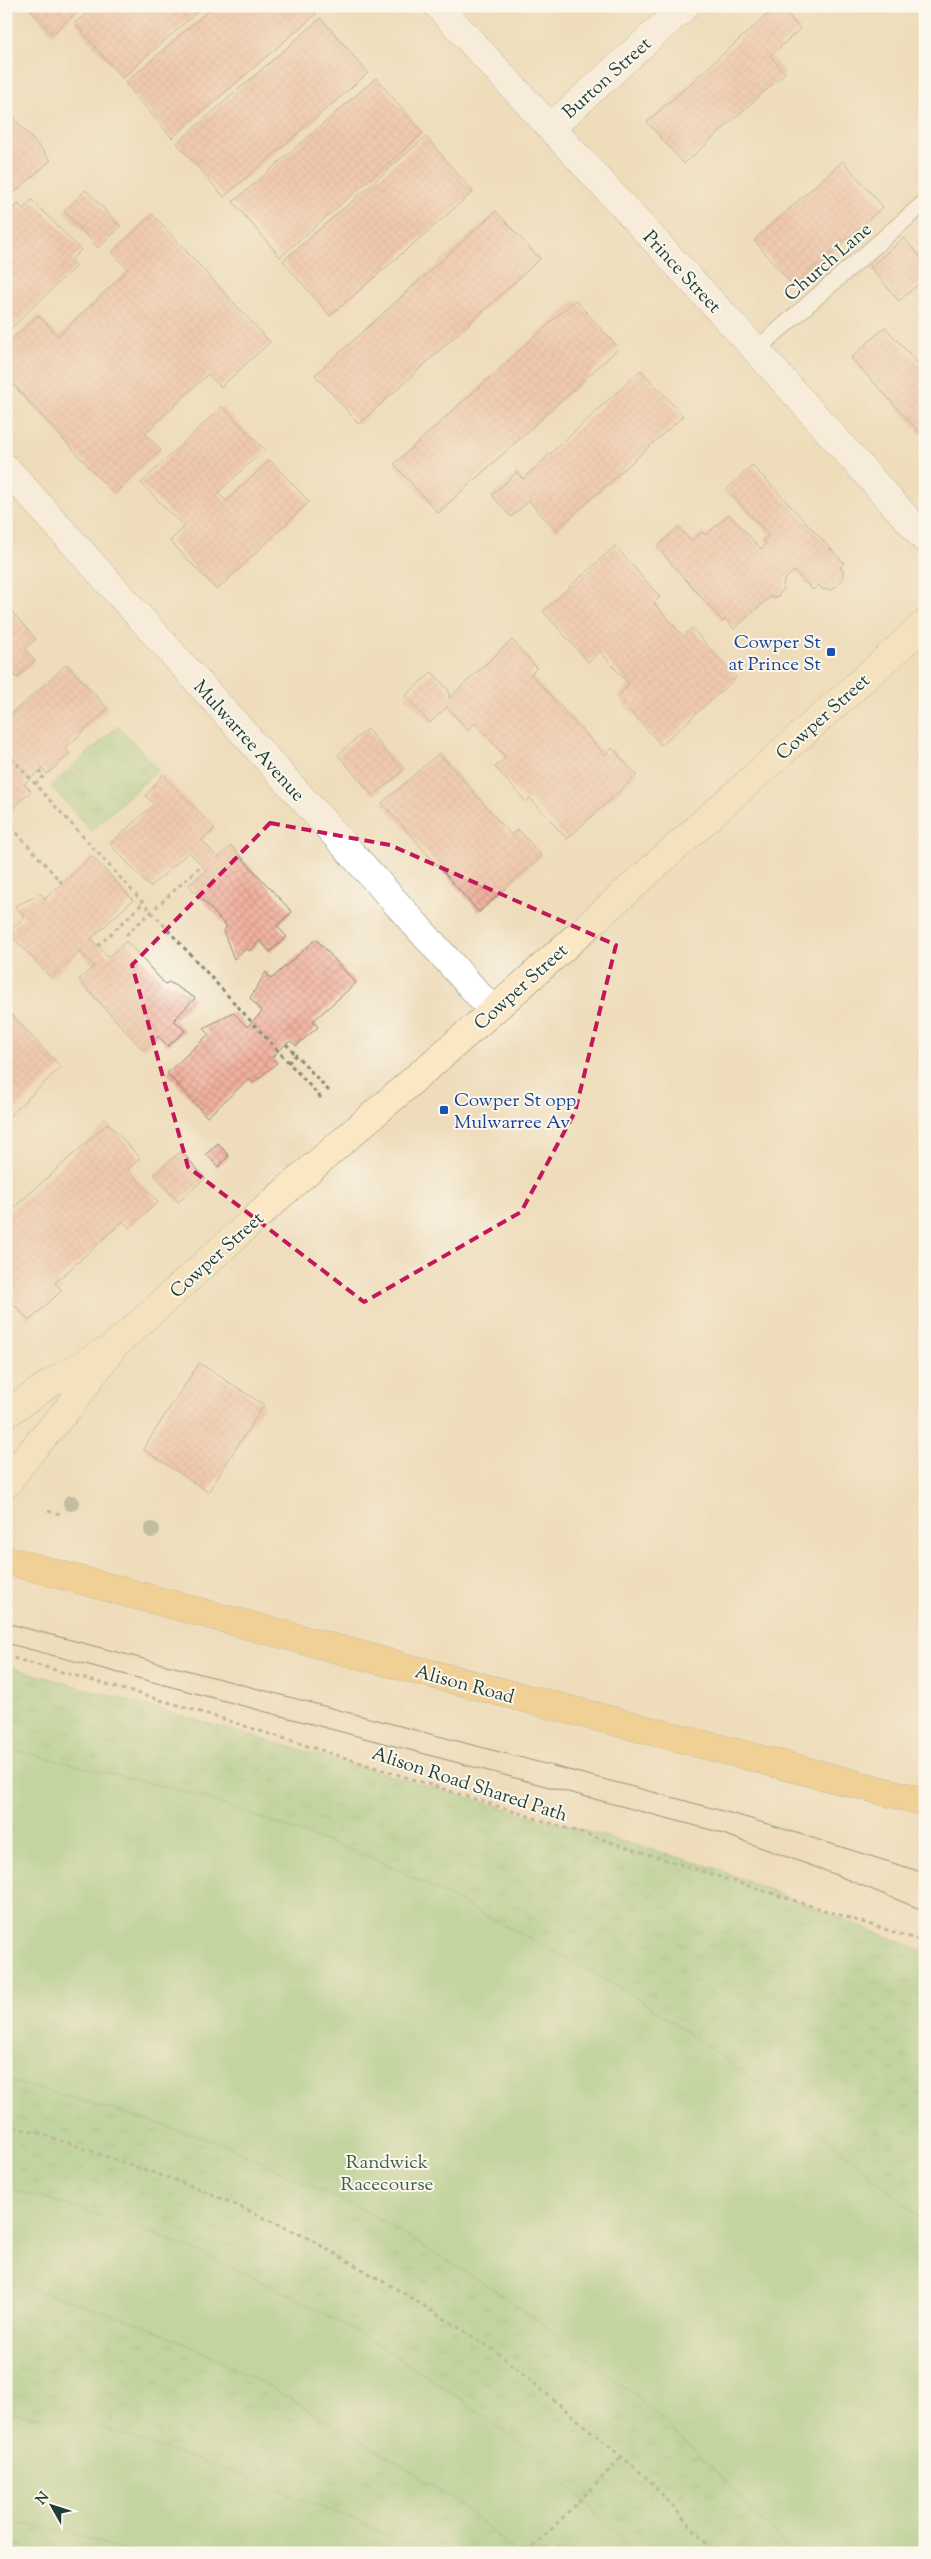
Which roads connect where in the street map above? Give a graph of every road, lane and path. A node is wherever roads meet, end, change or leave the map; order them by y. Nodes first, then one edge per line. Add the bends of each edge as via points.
1 (438, 6) edge
2 (685, 6) edge
3 (550, 128) junction
4 (925, 202) edge
5 (756, 350) junction
6 (6, 468) edge
7 (925, 539) edge
8 (925, 624) edge
9 (6, 752) edge
10 (40, 771) dead end
11 (35, 784) junction
12 (6, 821) edge
13 (202, 865) dead end
14 (62, 883) dead end
15 (144, 904) junction
16 (151, 912) junction
17 (126, 935) dead end
18 (98, 946) dead end
19 (493, 1011) junction
20 (286, 1044) dead end
21 (296, 1055) junction
22 (288, 1063) junction
23 (329, 1091) dead end
24 (321, 1098) dead end
25 (114, 1346) junction
26 (6, 1414) edge
27 (6, 1484) edge
28 (48, 1511) dead end
29 (60, 1514) dead end
30 (6, 1560) edge
31 (6, 1656) edge
32 (925, 1802) edge
33 (925, 1942) edge
34 (6, 2126) edge
35 (622, 2457) junction
36 (528, 2553) edge
37 (715, 2553) edge

1 - 3 street, Prince Street
2 - 3 street, Burton Street
3 - 5 street, Prince Street
4 - 5 lane, Church Lane
5 - 7 street, Prince Street
6 - 19 street, Mulwarree Avenue
8 - 19 main road, Cowper Street
9 - 11 path
10 - 11 path via 44,776
11 - 15 path
12 - 14 path
13 - 16 path
15 - 16 path
15 - 18 path
16 - 17 path
16 - 22 path
19 - 25 main road, Cowper Street via 291,1186
20 - 21 path
21 - 22 path
21 - 23 path
22 - 24 path
25 - 26 main road, Cowper Street via 52,1382
25 - 27 main road, Cowper Street
28 - 29 path
30 - 32 main road, Alison Road
31 - 33 path, Alison Road Shared Path via 185,1707
34 - 35 path via 36,2132 203,2190 308,2238 494,2350
35 - 36 path
35 - 37 path via 648,2479

